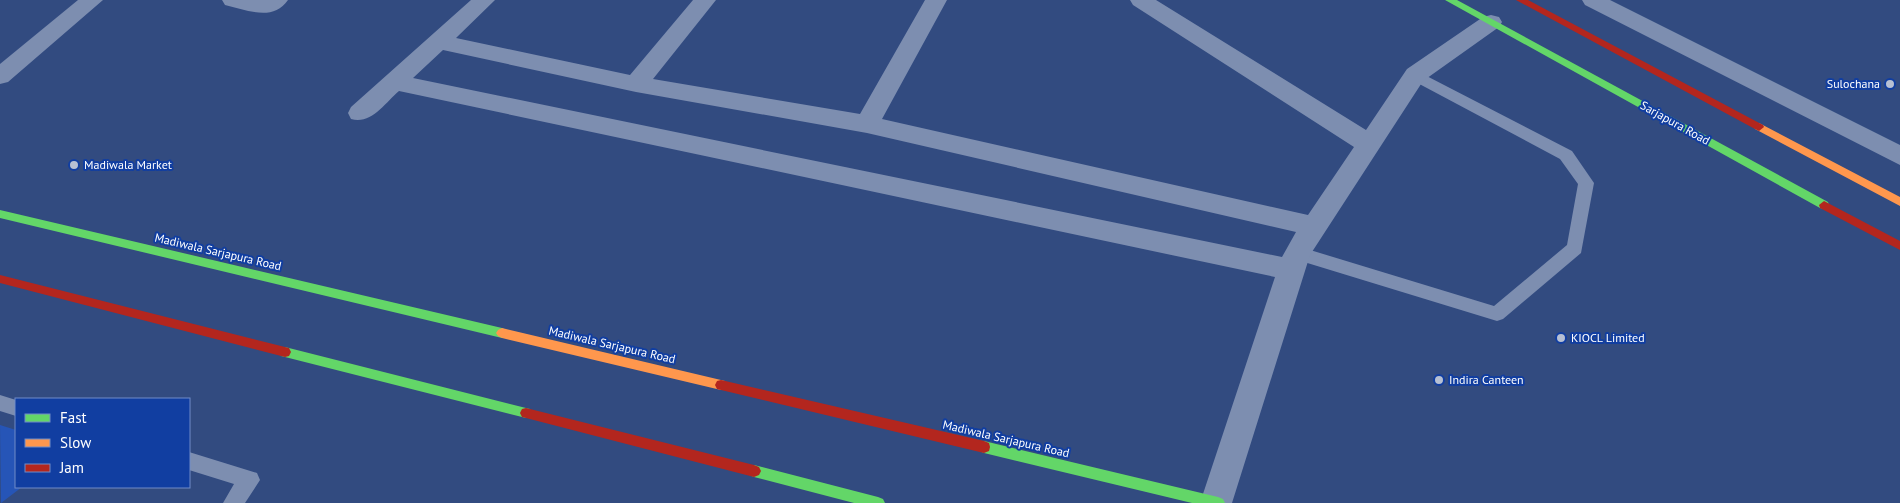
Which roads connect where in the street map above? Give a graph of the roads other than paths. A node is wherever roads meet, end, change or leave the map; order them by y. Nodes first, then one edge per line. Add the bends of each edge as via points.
1 (92, 0) edge
2 (233, 0) edge
3 (277, 0) edge
4 (484, 0) edge
5 (705, 0) edge
6 (936, 0) edge
7 (1141, 0) edge
8 (1450, 0) edge
9 (1521, 0) edge
10 (1592, 0) edge
11 (1491, 22) junction
12 (440, 42) junction
13 (1414, 75) junction
14 (0, 76) edge
15 (395, 82) junction
16 (636, 84) junction
17 (360, 113) dead end
18 (868, 124) junction
19 (1369, 144) junction
20 (1900, 156) edge
21 (1900, 202) edge
22 (0, 214) edge
23 (1314, 226) junction
24 (1900, 246) edge
25 (1294, 261) junction
26 (0, 279) edge
27 (0, 403) edge
28 (15, 408) edge
29 (190, 461) edge
30 (233, 503) edge
31 (878, 503) edge
32 (1217, 503) edge

1 - 14 street
2 - 3 street via 269,7
4 - 12 street
5 - 16 street
6 - 18 street
7 - 19 street
8 - 11 main road, Sarjapura Road
9 - 21 main road
10 - 20 street
11 - 13 street
11 - 24 main road, Sarjapura Road
12 - 15 street
12 - 16 street
13 - 19 street
13 - 25 lane via 1566,154 1586,183 1575,248 1498,314
15 - 17 street
15 - 25 street
16 - 18 street
18 - 23 street
19 - 23 street
22 - 32 main road, Madiwala Sarjapura Road
23 - 25 street
25 - 32 street
26 - 31 main road
27 - 28 lane
29 - 30 lane via 250,480

